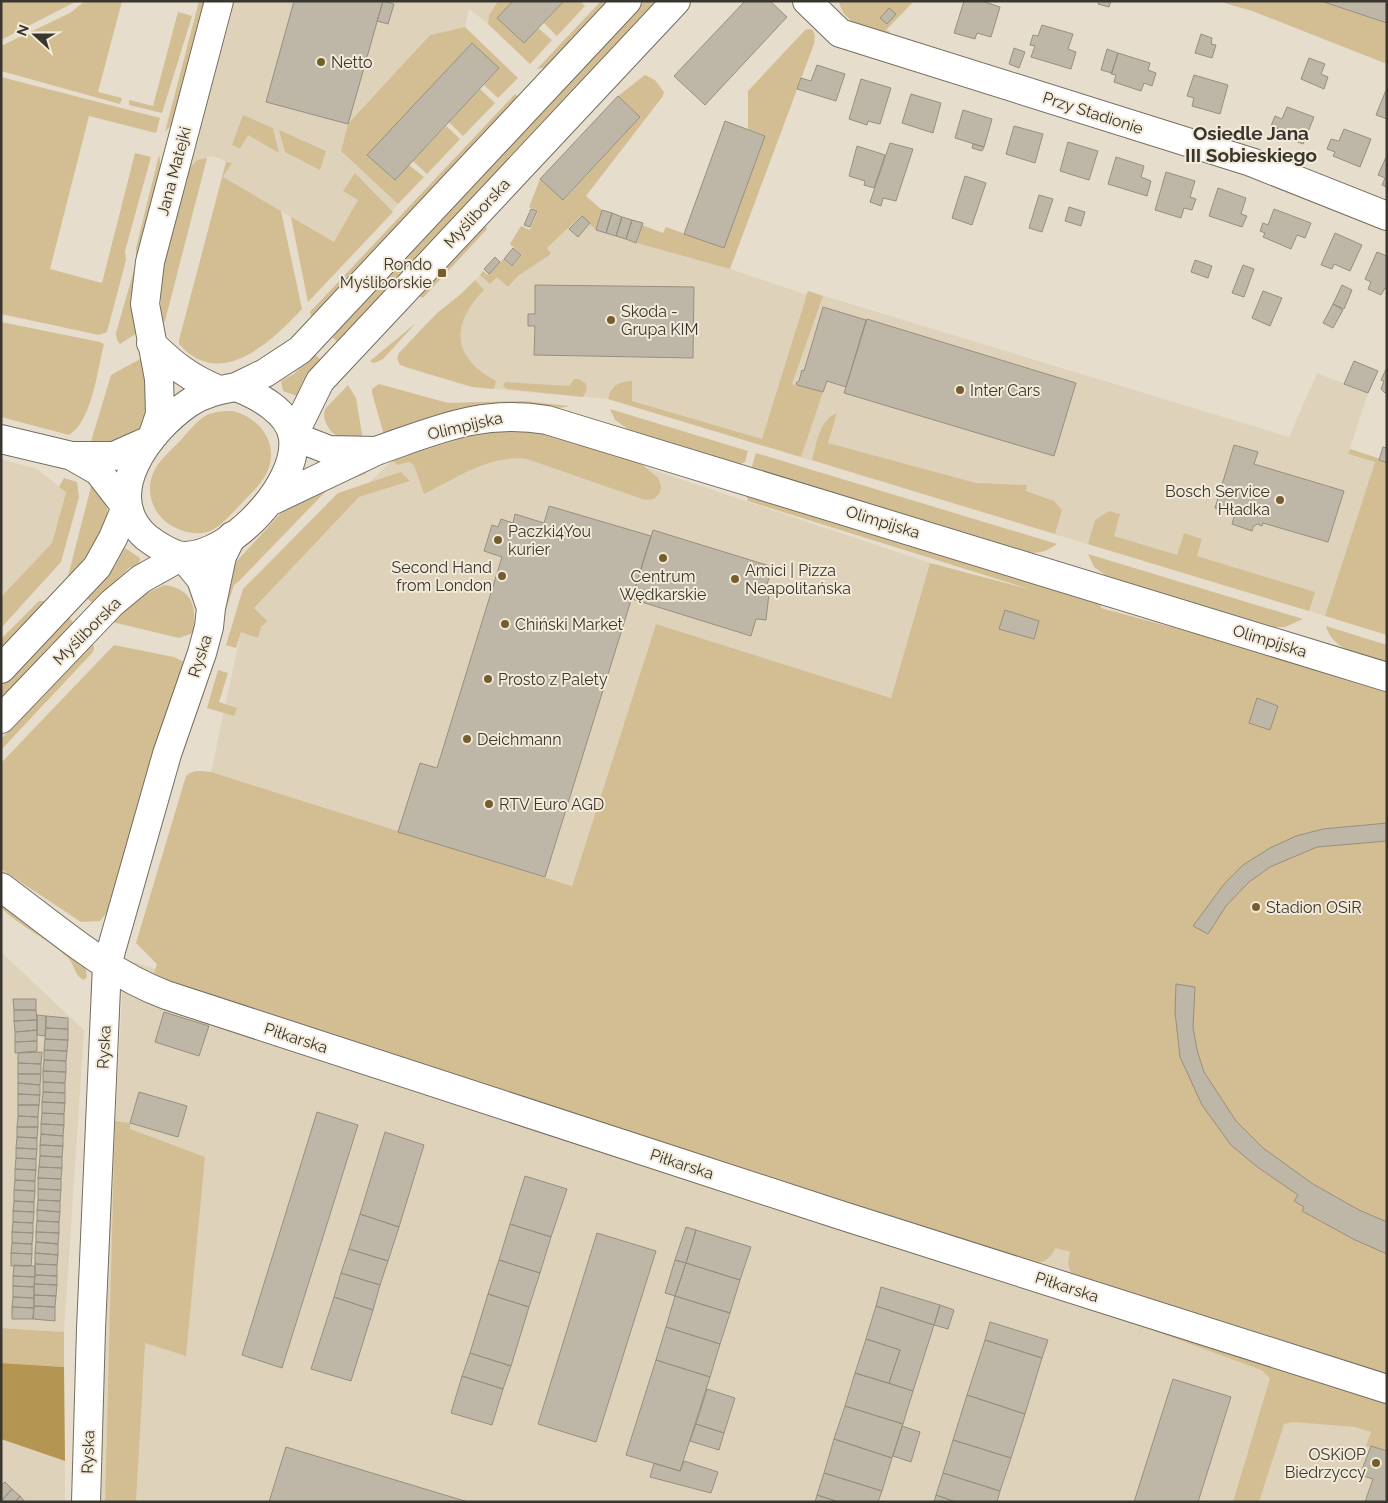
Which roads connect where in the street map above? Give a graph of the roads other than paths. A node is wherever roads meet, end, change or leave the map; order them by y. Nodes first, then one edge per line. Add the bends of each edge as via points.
1 (219, 1) edge
2 (627, 1) edge
3 (676, 1) edge
4 (807, 1) edge
5 (1387, 216) edge
6 (151, 343) junction
7 (227, 389) junction
8 (294, 436) junction
9 (151, 438) junction
10 (1, 439) edge
11 (376, 451) junction
12 (72, 456) junction
13 (268, 502) junction
14 (126, 507) junction
15 (232, 536) junction
16 (182, 556) junction
17 (211, 608) junction
18 (1, 669) edge
19 (1387, 677) edge
20 (1, 719) edge
21 (1, 887) edge
22 (107, 965) junction
23 (1387, 1389) edge
24 (86, 1502) edge

1 - 6 street, Jana Matejki via 150,262 145,304
2 - 7 street via 300,350 265,373
3 - 8 street, Myśliborska via 320,381
4 - 5 street, Przy Stadionie via 840,32 1251,162
6 - 7 street via 174,366 198,381
6 - 9 street, Jana Matejki via 159,379 160,414
7 - 8 street via 270,405 285,420
7 - 9 street via 190,402
8 - 11 street, Olimpijska via 329,450
8 - 13 street via 285,478
9 - 12 street via 114,456
9 - 14 street via 132,471
10 - 12 street
11 - 13 street, Olimpijska
11 - 19 street, Olimpijska via 454,425 494,416 547,420
12 - 14 street via 98,471
13 - 15 street
14 - 16 street via 146,537
14 - 18 street via 97,567
15 - 16 street via 216,548
15 - 17 street, Ryska via 222,556
16 - 17 street, Ryska via 201,579
16 - 20 street, Myśliborska via 142,579 112,603
17 - 22 street, Ryska via 202,653 168,754
21 - 22 street, Piłkarska
22 - 23 street, Piłkarska via 138,984 176,998
22 - 24 street, Ryska

